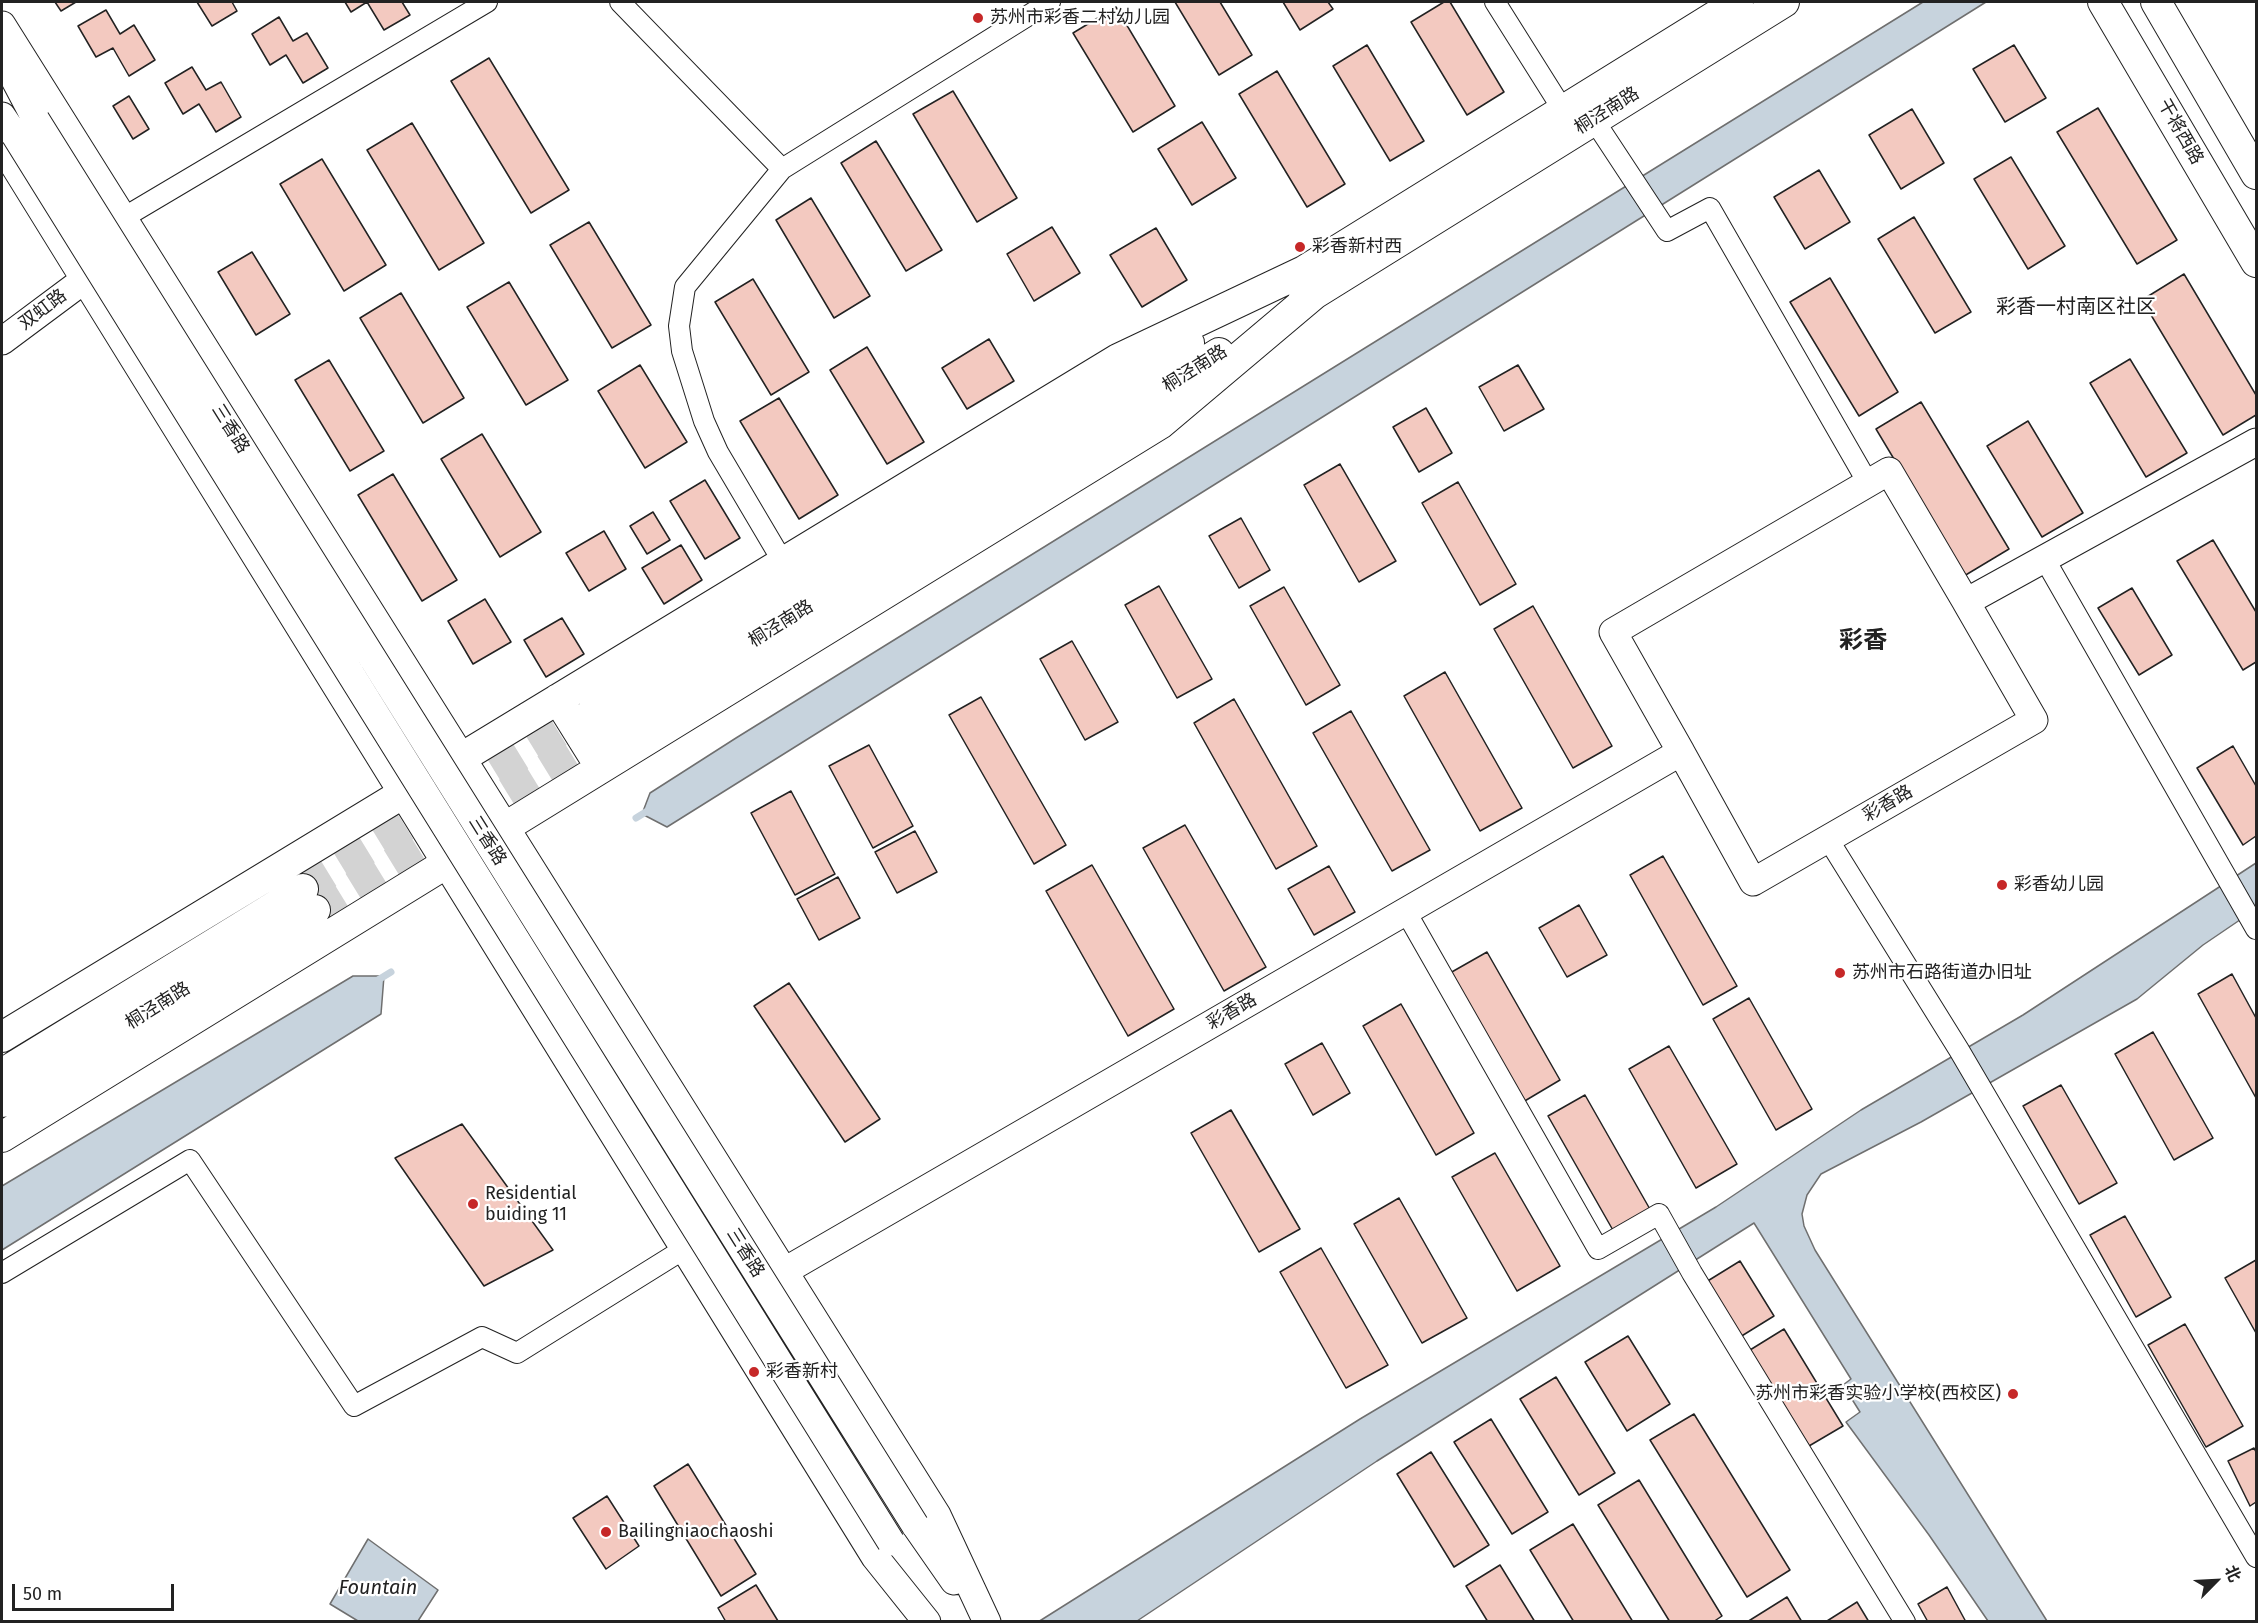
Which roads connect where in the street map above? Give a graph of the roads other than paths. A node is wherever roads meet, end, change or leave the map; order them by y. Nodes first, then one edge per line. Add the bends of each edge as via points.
1 (488, 2) edge
2 (620, 2) edge
3 (1050, 2) edge
4 (1495, 2) edge
5 (1738, 2) edge
6 (1784, 2) edge
7 (2103, 2) edge
8 (2156, 2) edge
9 (2, 25) edge
10 (2, 55) edge
11 (1578, 115) junction
12 (14, 129) edge
13 (783, 169) junction
14 (2256, 174) edge
15 (123, 218) junction
16 (2256, 262) edge
17 (84, 280) junction
18 (1313, 280) junction
19 (2, 341) edge
20 (2256, 442) edge
21 (1868, 483) junction
22 (2044, 558) junction
23 (783, 562) junction
24 (1966, 602) junction
25 (558, 699) junction
26 (598, 722) tunnel mouth
27 (1681, 752) junction
28 (461, 758) junction
29 (601, 768) junction
30 (402, 794) junction
31 (505, 827) junction
32 (1828, 839) junction
33 (303, 854) junction
34 (445, 864) junction
35 (1406, 912) junction
36 (346, 925) junction
37 (2254, 925) edge
38 (2, 1037) edge
39 (2, 1074) edge
40 (2, 1102) edge
41 (2, 1137) edge
42 (684, 1249) junction
43 (783, 1272) junction
44 (2, 1273) edge
45 (2256, 1557) edge
46 (927, 1622) edge
47 (936, 1622) edge
48 (982, 1622) edge
49 (987, 1622) edge
50 (1905, 1622) edge

1 - 15 street
2 - 13 street
3 - 13 street
4 - 11 street
5 - 11 main road, 桐泾南路
6 - 11 main road, 桐泾南路
7 - 16 main road, 干将西路
8 - 14 main road
9 - 15 main road
10 - 12 main road, 三香路
11 - 18 main road, 桐泾南路
11 - 21 street via 1630,175 1667,231 1710,208
12 - 17 main road
12 - 47 main road, 三香路, bridge via 891,1542
12 - 48 main road, 三香路, bridge via 915,1525
13 - 23 street via 685,287 679,326 682,351 718,452
15 - 28 main road
17 - 19 main road, 双虹路
17 - 30 main road
18 - 23 main road via 1118,359
18 - 26 main road, 桐泾南路 via 1083,410
18 - 29 main road via 1160,424
20 - 22 main road
21 - 24 main road, 彩香路 via 1889,471
21 - 27 main road, 彩香路 via 1613,632
22 - 24 main road
22 - 37 street
23 - 25 main road
24 - 32 main road, 彩香路 via 2034,720
25 - 28 main road
25 - 29 main road
27 - 32 main road, 彩香路 via 1753,882
27 - 35 main road, 彩香路
28 - 30 main road
28 - 31 main road
29 - 31 main road
30 - 33 main road
30 - 34 main road
31 - 34 main road
31 - 43 main road
32 - 45 street via 1959,1050
33 - 36 main road
33 - 38 main road
34 - 36 main road
34 - 42 main road
35 - 43 main road, 彩香路
35 - 50 street via 1598,1250 1659,1214
36 - 41 main road
39 - 40 main road, 桐泾南路 via 309,900
42 - 44 street via 517,1353 482,1337 354,1406 190,1160
42 - 46 main road via 875,1557
43 - 49 main road via 937,1515

